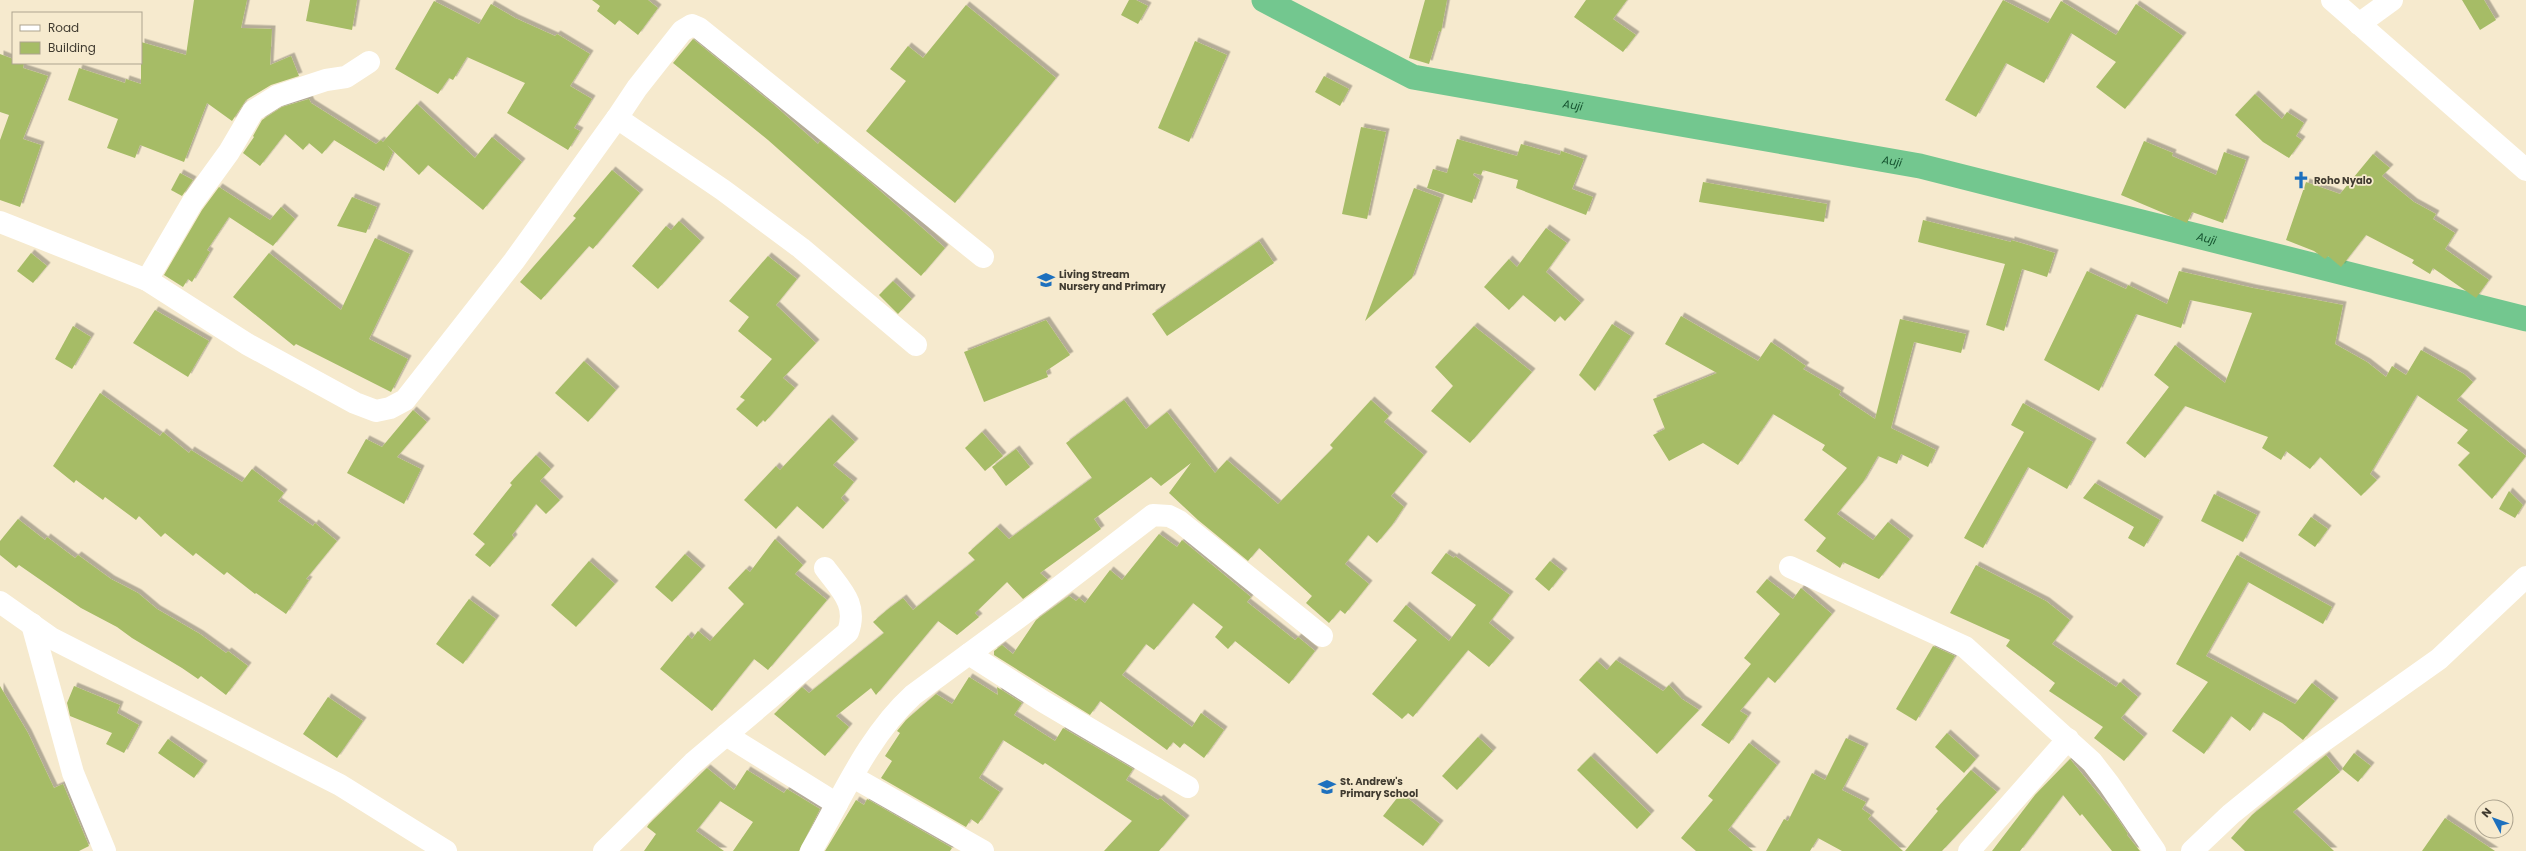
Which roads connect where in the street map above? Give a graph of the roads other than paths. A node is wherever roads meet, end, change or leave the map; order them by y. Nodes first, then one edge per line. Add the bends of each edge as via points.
1 (2332, 0) edge
2 (2392, 0) edge
3 (2359, 24) junction
4 (369, 62) dead end
5 (617, 118) junction
6 (2526, 170) edge
7 (0, 222) edge
8 (982, 257) dead end
9 (147, 280) junction
10 (916, 345) dead end
11 (1790, 567) dead end
12 (825, 568) dead end
13 (2526, 577) edge
14 (0, 602) edge
15 (32, 624) junction
16 (1322, 636) dead end
17 (969, 654) junction
18 (726, 735) junction
19 (2068, 739) junction
20 (853, 776) junction
21 (1188, 787) dead end
22 (837, 804) junction
23 (606, 850) edge
24 (105, 851) edge
25 (446, 851) edge
26 (811, 851) edge
27 (983, 851) edge
28 (1969, 851) edge
29 (2155, 851) edge
30 (2192, 851) edge

1 - 3 street
2 - 3 street
3 - 6 street
4 - 9 street via 346,77 326,80 278,96 253,111 229,152 192,203
5 - 8 street via 682,31 692,25 699,28
5 - 9 street via 514,261 406,400 390,408 376,410 355,403 248,344
5 - 10 street via 723,190 801,248
7 - 9 street
11 - 19 street via 1965,647
12 - 18 street via 852,605 852,622 848,632
13 - 30 street via 2439,659 2305,754 2231,814
14 - 15 street
15 - 24 street via 73,773
15 - 25 street via 51,638 340,785
16 - 17 street via 1179,521 1159,514 1146,518
17 - 20 street via 913,695 894,713 878,733
17 - 21 street via 1044,702
18 - 22 street
18 - 23 street
19 - 28 street
19 - 29 street via 2092,762
20 - 22 street
20 - 27 street
22 - 26 street

